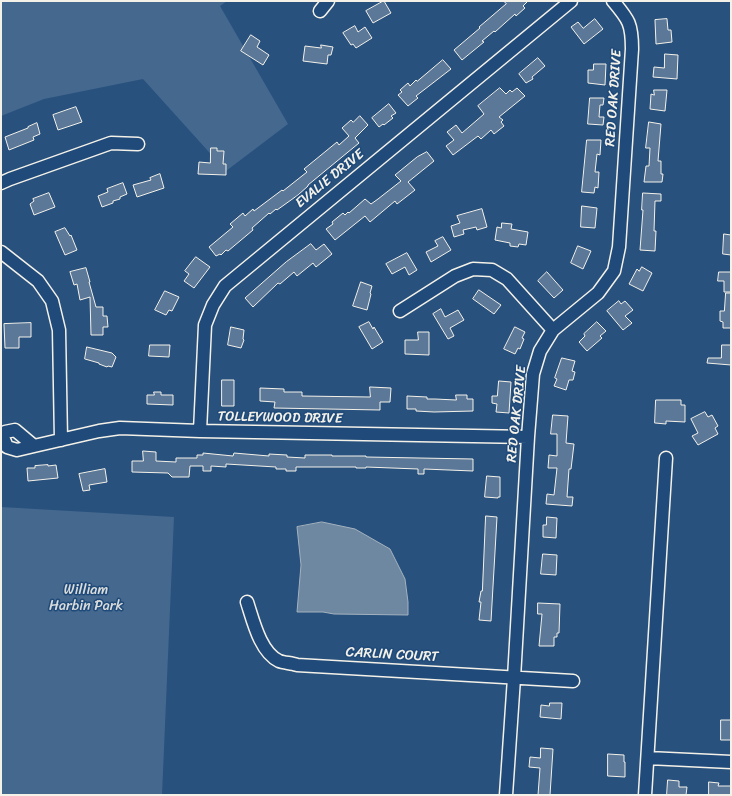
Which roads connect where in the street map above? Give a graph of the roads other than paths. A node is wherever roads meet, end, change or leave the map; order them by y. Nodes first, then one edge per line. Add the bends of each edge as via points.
1 (328, 1) edge
2 (571, 1) edge
3 (613, 1) edge
4 (320, 11) dead end
5 (138, 144) dead end
6 (1, 183) edge
7 (1, 252) edge
8 (400, 311) dead end
9 (553, 330) junction
10 (200, 431) junction
11 (528, 436) junction
12 (61, 440) junction
13 (34, 446) dead end
14 (666, 458) dead end
15 (247, 602) dead end
16 (514, 678) junction
17 (573, 681) dead end
18 (648, 758) junction
19 (731, 762) edge
20 (506, 795) edge
21 (645, 795) edge

1 - 4 street
2 - 10 street, EVALIE DRIVE via 225,286 213,305 206,325
3 - 9 street, RED OAK DRIVE via 625,15 632,30 619,247 614,272 598,293
5 - 6 street via 111,143
7 - 12 street via 38,281 52,300 59,330
8 - 9 street via 455,276 473,269 492,270 507,279
9 - 11 street, RED OAK DRIVE via 540,351 533,374
10 - 11 street, TOLLEYWOOD DRIVE
10 - 12 street, TOLLEYWOOD DRIVE via 120,428
11 - 16 street, RED OAK DRIVE
12 - 13 street, TOLLEYWOOD DRIVE
14 - 18 street
15 - 16 street, CARLIN COURT via 260,640 268,652 278,660 297,665
16 - 17 street, CARLIN COURT
16 - 20 street, RED OAK DRIVE
18 - 19 street
18 - 21 street

